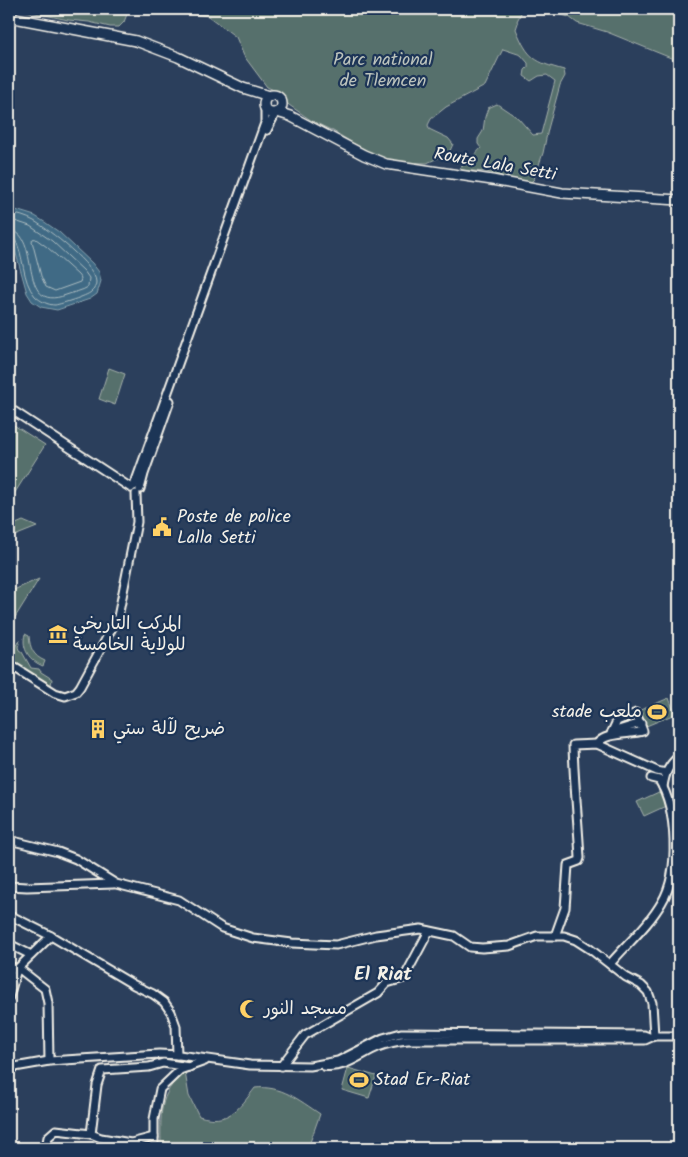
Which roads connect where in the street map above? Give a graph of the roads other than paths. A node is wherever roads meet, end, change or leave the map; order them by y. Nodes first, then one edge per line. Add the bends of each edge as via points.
1 (9, 17) edge
2 (221, 78) junction
3 (269, 96) junction
4 (281, 102) junction
5 (265, 107) junction
6 (276, 112) junction
7 (315, 129) junction
8 (679, 200) edge
9 (9, 408) edge
10 (135, 489) junction
11 (9, 664) edge
12 (612, 732) junction
13 (597, 744) junction
14 (679, 756) edge
15 (666, 772) junction
16 (650, 778) dead end
17 (663, 787) junction
18 (9, 840) edge
19 (116, 884) junction
20 (9, 886) edge
21 (9, 915) edge
22 (429, 931) junction
23 (51, 936) junction
24 (555, 936) junction
25 (9, 944) edge
26 (31, 955) junction
27 (610, 964) junction
28 (9, 966) edge
29 (17, 969) junction
30 (9, 997) edge
31 (679, 1036) edge
32 (652, 1037) junction
33 (177, 1055) junction
34 (213, 1059) junction
35 (49, 1061) junction
36 (282, 1066) junction
37 (189, 1067) junction
38 (9, 1068) edge
39 (91, 1134) junction
40 (154, 1137) junction
41 (46, 1148) edge
42 (154, 1148) edge

1 - 2 main road via 132,40
2 - 3 main road
2 - 5 main road
3 - 4 main road via 276,96
3 - 5 main road
4 - 6 main road
4 - 7 main road
5 - 6 main road
5 - 10 street via 265,123
6 - 7 main road
6 - 10 street via 144,474
7 - 8 main road, Route Lala Setti via 386,164 562,193
9 - 10 street
10 - 11 street via 137,522 118,617 80,687 65,696 55,693
12 - 12 street via 640,720 636,713 617,721
12 - 13 street
13 - 15 street
13 - 24 street via 573,744 580,858 568,865 565,908
14 - 15 street
15 - 17 street
16 - 17 street via 659,780
17 - 27 street via 672,815 673,864 669,886 662,902
18 - 19 street via 76,859
19 - 20 street
19 - 22 street via 179,900 222,928 253,938 336,945 376,935 420,929
21 - 23 street
22 - 24 street via 454,936 470,947 482,948 509,946 537,936
22 - 36 street via 404,978 387,983 378,993 305,1035
23 - 26 street
23 - 33 street via 164,1002 176,1026
24 - 27 street via 576,940
25 - 26 street
26 - 29 street
27 - 32 street via 648,992 652,1003
28 - 29 street
29 - 30 street
29 - 35 street via 45,989
31 - 32 street
32 - 36 street via 645,1040 394,1041 340,1066
33 - 34 street
33 - 35 street via 135,1054
34 - 36 street
34 - 37 street
35 - 38 street
37 - 39 street via 163,1064 102,1070
37 - 40 street via 180,1070 160,1088
39 - 40 street via 131,1143
39 - 41 street via 56,1130 48,1137
40 - 42 street

